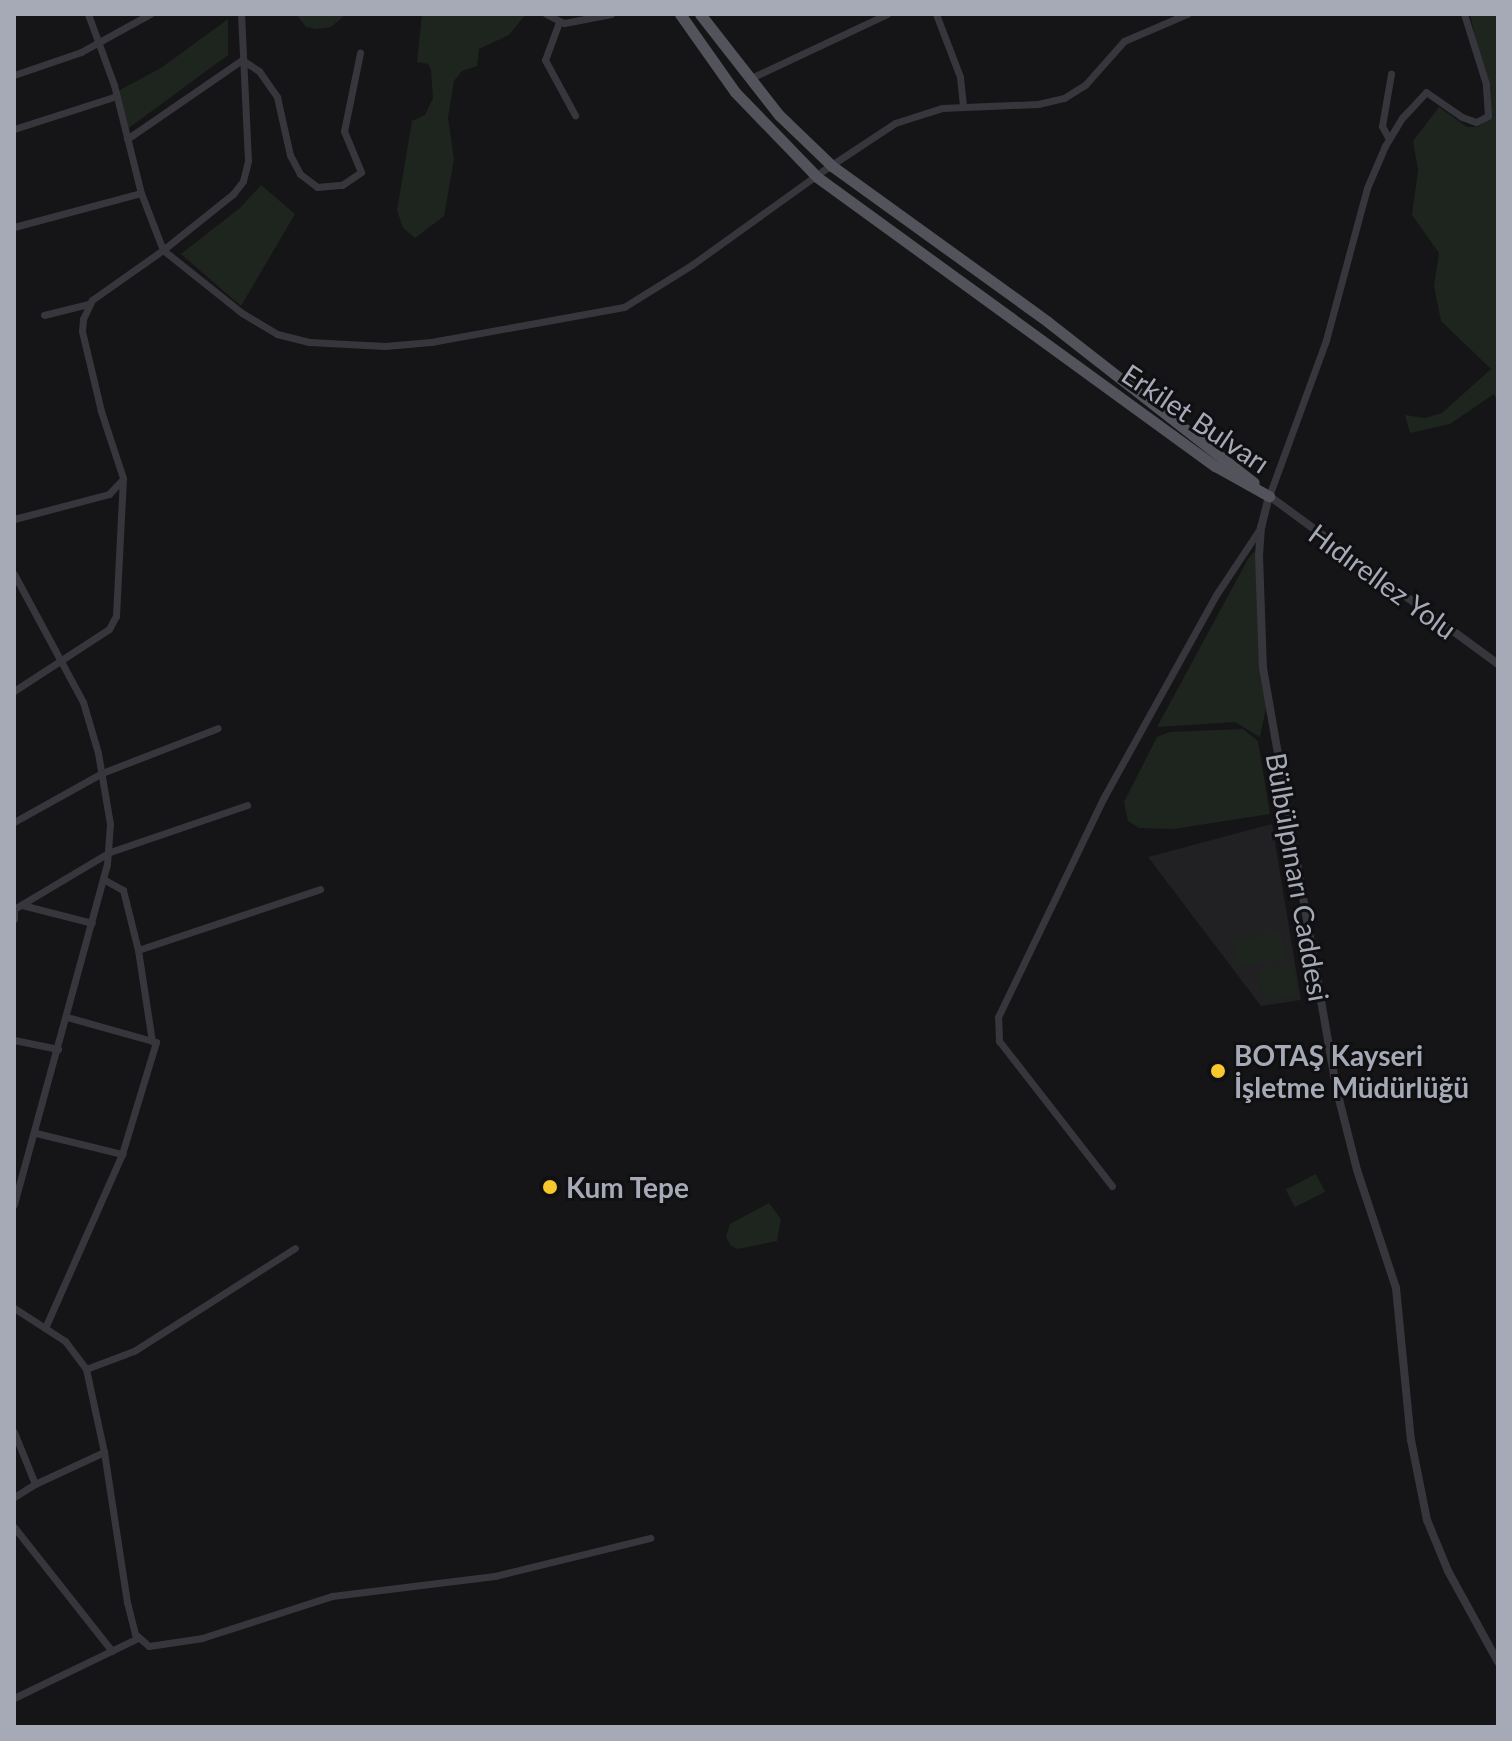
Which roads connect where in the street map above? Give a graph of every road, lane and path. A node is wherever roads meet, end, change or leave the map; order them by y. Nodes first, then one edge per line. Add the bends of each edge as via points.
1 (88, 14) edge
2 (150, 14) edge
3 (241, 14) edge
4 (546, 14) edge
5 (611, 14) edge
6 (680, 14) edge
7 (700, 14) edge
8 (887, 14) edge
9 (936, 14) edge
10 (1187, 14) edge
11 (1464, 14) edge
12 (559, 22) junction
13 (99, 44) junction
14 (360, 53) dead end
15 (242, 60) junction
16 (1391, 74) dead end
17 (14, 75) edge
18 (749, 79) junction
19 (117, 96) junction
20 (963, 106) junction
21 (575, 115) dead end
22 (14, 129) edge
23 (127, 139) junction
24 (1389, 139) junction
25 (832, 166) junction
26 (817, 177) junction
27 (141, 193) junction
28 (14, 227) edge
29 (163, 250) junction
30 (89, 304) junction
31 (44, 315) dead end
32 (123, 478) junction
33 (1269, 496) junction
34 (14, 519) edge
35 (1261, 527) junction
36 (14, 574) edge
37 (61, 662) junction
38 (1498, 664) edge
39 (14, 691) edge
40 (218, 728) dead end
41 (102, 773) junction
42 (247, 805) dead end
43 (14, 822) edge
44 (110, 852) junction
45 (103, 879) junction
46 (320, 889) dead end
47 (17, 908) edge
48 (14, 919) edge
49 (92, 923) junction
50 (138, 950) junction
51 (67, 1017) junction
52 (14, 1040) edge
53 (152, 1041) junction
54 (58, 1049) junction
55 (36, 1133) junction
56 (122, 1154) junction
57 (1112, 1186) dead end
58 (14, 1205) edge
59 (295, 1248) dead end
60 (14, 1308) edge
61 (45, 1328) junction
62 (86, 1369) junction
63 (14, 1432) edge
64 (104, 1452) junction
65 (35, 1484) junction
66 (14, 1497) edge
67 (14, 1527) edge
68 (650, 1538) dead end
69 (138, 1638) junction
70 (112, 1651) junction
71 (1498, 1662) edge
72 (14, 1698) edge

1 - 13 street
2 - 13 street
3 - 15 street
4 - 12 street
5 - 12 street
6 - 26 main road, Erkilet Bulvarı via 735,92
7 - 18 main road, Erkilet Bulvarı
8 - 18 street
9 - 20 street via 960,77
10 - 20 street via 1124,41 1085,85 1064,98
11 - 24 street via 1486,84 1488,116 1476,122 1462,117 1426,92
12 - 21 street via 545,60
13 - 17 street
13 - 19 street
14 - 15 street via 344,131 361,172 329,188 313,186 298,171 277,97 259,71
15 - 23 street
15 - 29 street via 248,161 243,181
16 - 24 street via 1382,126
18 - 25 main road, Erkilet Bulvarı
19 - 22 street
19 - 23 street
20 - 25 street via 904,119
23 - 27 street
24 - 33 street via 1367,188 1326,340
25 - 26 street
25 - 33 main road, Erkilet Bulvarı via 1048,322
26 - 29 street via 624,307 420,344 335,344 285,337 242,313
26 - 33 main road, Erkilet Bulvarı via 1215,466
27 - 28 street
27 - 29 street
29 - 30 street
30 - 31 street
30 - 32 street via 82,331
32 - 34 street via 109,494
32 - 37 street via 116,616 109,629
33 - 35 street, Bülbülpınarı Caddesi
33 - 38 street, Hıdırellez Yolu
35 - 57 street via 1216,595 1104,797 998,1017 999,1041
35 - 71 street, Bülbülpınarı Caddesi via 1259,613 1268,708 1337,1091 1397,1297 1417,1480 1441,1557
36 - 37 street
37 - 39 street
37 - 41 street via 83,702
40 - 41 street
41 - 43 street
41 - 44 street
42 - 44 street
44 - 45 street
44 - 47 street
45 - 49 street
45 - 50 street via 123,890
46 - 50 street
47 - 48 street
47 - 49 street
49 - 51 street
50 - 53 street
51 - 53 street
51 - 54 street
52 - 54 street
53 - 56 street via 156,1042
54 - 55 street
55 - 56 street
55 - 58 street
56 - 61 street
59 - 62 street via 134,1351
60 - 61 street
61 - 62 street via 71,1346
62 - 64 street
63 - 65 street
64 - 65 street
64 - 69 street via 121,1572
65 - 66 street
67 - 70 street
68 - 69 street via 495,1576 332,1596 174,1645 153,1647
69 - 70 street
70 - 72 street

